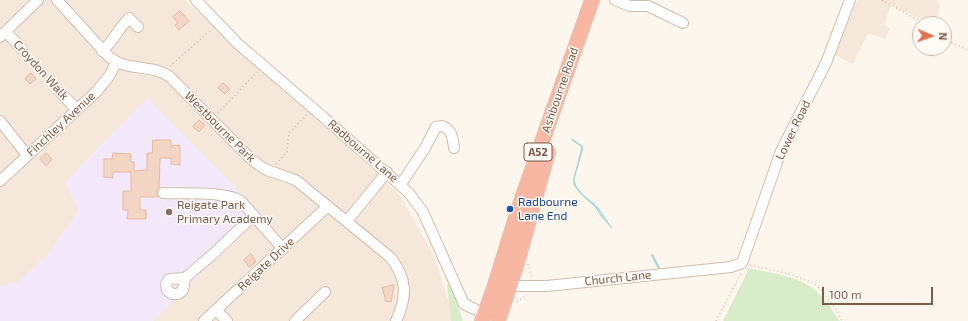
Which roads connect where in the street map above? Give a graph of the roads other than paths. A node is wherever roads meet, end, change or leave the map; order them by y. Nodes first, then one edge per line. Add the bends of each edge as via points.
1 (38, 0) edge
2 (57, 0) edge
3 (196, 0) edge
4 (592, 0) edge
5 (615, 0) edge
6 (850, 0) edge
7 (586, 18) junction
8 (683, 23) dead end
9 (138, 27) dead end
10 (2, 35) edge
11 (22, 48) road end
12 (102, 51) junction
13 (116, 62) junction
14 (61, 93) road end
15 (76, 110) junction
16 (0, 121) edge
17 (454, 148) dead end
18 (27, 155) junction
19 (387, 172) junction
20 (0, 181) edge
21 (401, 184) junction
22 (163, 193) dead end
23 (328, 206) junction
24 (253, 216) junction
25 (347, 221) junction
26 (282, 249) junction
27 (742, 263) joint
28 (185, 278) dead end
29 (510, 286) junction
30 (494, 288) junction
31 (325, 292) dead end
32 (216, 310) junction
33 (490, 319) edge
34 (204, 321) edge
35 (227, 321) edge
36 (294, 321) edge
37 (396, 321) edge

1 - 10 street
2 - 12 street
3 - 19 street, Radbourne Lane via 237,43
4 - 7 highway, Ashbourne Road / A52
5 - 8 street via 630,6 648,6
6 - 27 street, Lower Road via 826,63 781,151
7 - 29 highway, Ashbourne Road / A52
7 - 30 highway, Ashbourne Road / A52
9 - 12 street via 129,18
10 - 11 street, Croydon Walk
12 - 13 street
13 - 15 street, Finchley Avenue via 101,86
13 - 23 street, Westbourne Park via 164,72 259,166 297,181
14 - 15 street, Croydon Walk
15 - 18 street, Finchley Avenue
16 - 18 street
17 - 21 street via 450,131 442,126 436,127
18 - 20 street, Finchley Avenue
19 - 21 street, Radbourne Lane
19 - 25 street
21 - 33 street, Radbourne Lane via 423,212 462,301
22 - 24 street via 234,197
23 - 25 street, Westbourne Park
23 - 26 street, Reigate Drive
24 - 26 street
24 - 28 street
25 - 37 street, Westbourne Park via 390,257 400,271 404,292
26 - 32 street, Reigate Drive
27 - 29 street, Church Lane via 731,267 547,286
29 - 30 street, Church Lane
29 - 33 highway, Ashbourne Road / A52
30 - 33 highway, Ashbourne Road / A52
31 - 36 street
32 - 34 street, Reigate Drive
32 - 35 street

